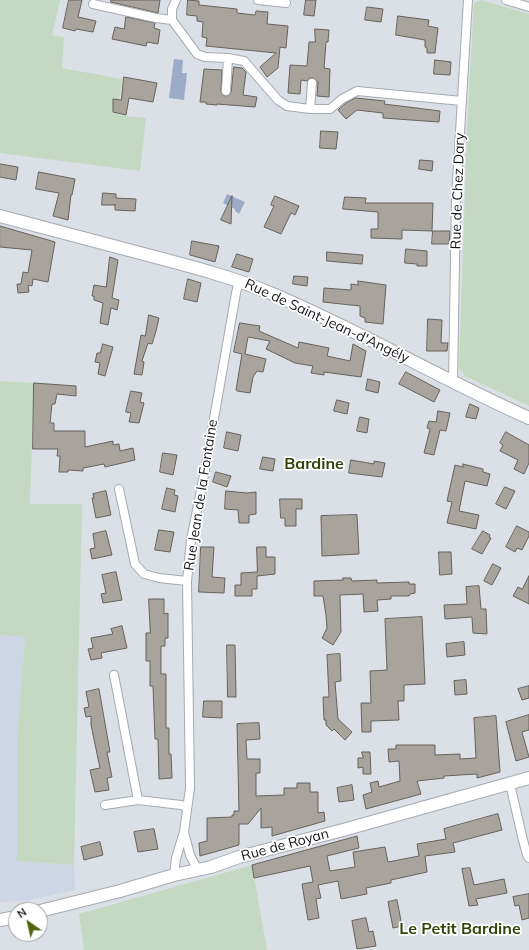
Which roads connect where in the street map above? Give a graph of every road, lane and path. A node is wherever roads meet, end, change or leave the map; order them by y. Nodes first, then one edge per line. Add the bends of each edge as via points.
1 (176, 0) edge
2 (258, 0) edge
3 (468, 0) edge
4 (506, 0) edge
5 (286, 3) dead end
6 (93, 4) dead end
7 (529, 7) edge
8 (172, 20) junction
9 (228, 58) junction
10 (312, 83) dead end
11 (226, 91) dead end
12 (462, 101) junction
13 (310, 109) junction
14 (0, 216) edge
15 (239, 281) junction
16 (453, 382) junction
17 (529, 418) edge
18 (120, 489) dead end
19 (187, 581) junction
20 (114, 675) dead end
21 (529, 778) edge
22 (510, 784) junction
23 (138, 800) junction
24 (106, 805) dead end
25 (187, 807) junction
26 (184, 832) junction
27 (529, 858) edge
28 (197, 869) junction
29 (174, 874) junction
30 (48, 910) edge

1 - 8 street via 172,9
2 - 5 street
3 - 12 street, Rue de Chez Dary
4 - 7 street
6 - 8 street
8 - 9 street via 196,54
9 - 11 street
9 - 13 street via 244,61 278,100 287,106
10 - 13 street
12 - 13 street via 357,91 330,109
12 - 16 street, Rue de Chez Dary via 456,198
14 - 15 main road, Rue de Saint-Jean-d'Angély
15 - 16 main road, Rue de Saint-Jean-d'Angély via 323,316
15 - 19 street, Rue Jean de la Fontaine via 191,540
16 - 17 main road, Rue de Saint-Jean-d'Angély
18 - 19 street via 135,564 144,574
19 - 25 street, Rue Jean de la Fontaine via 190,788
20 - 23 street
21 - 22 main road, Rue de Royan
22 - 27 street
22 - 28 main road, Rue de Royan
23 - 24 street
23 - 25 street via 181,804
25 - 26 street, Rue Jean de la Fontaine
26 - 28 street, Rue Jean de la Fontaine
26 - 29 street, Rue Jean de la Fontaine
28 - 29 main road, Rue de Royan
29 - 30 main road, Rue de Royan

